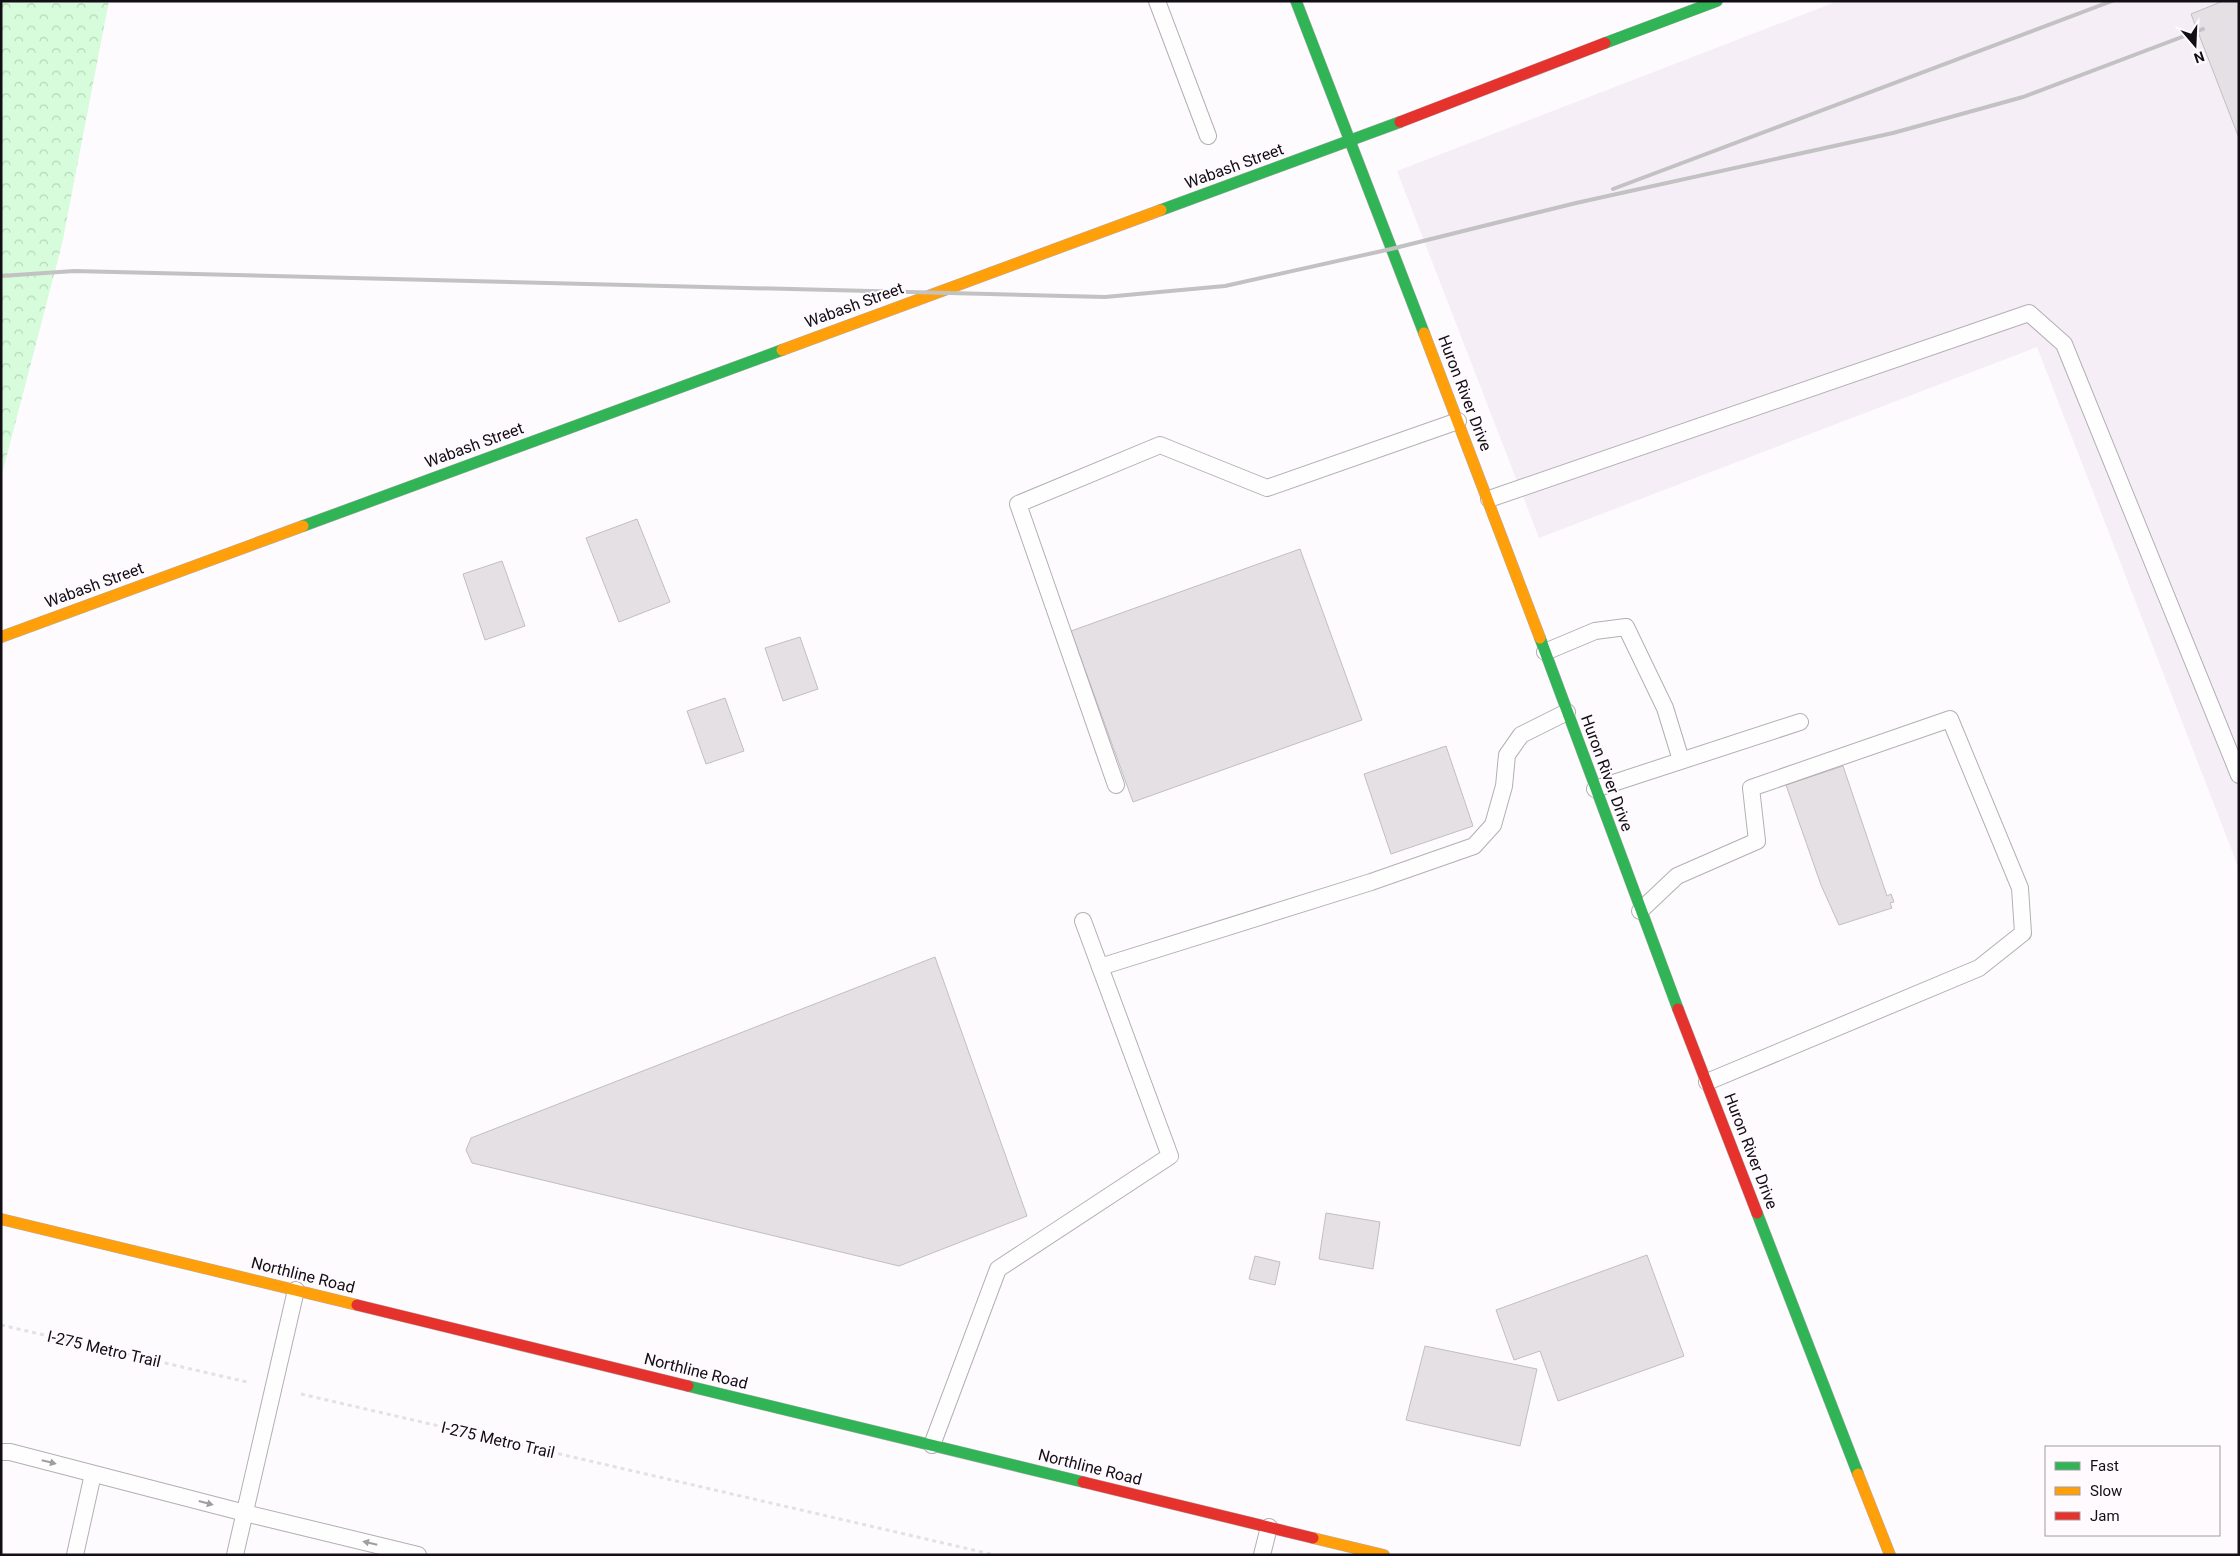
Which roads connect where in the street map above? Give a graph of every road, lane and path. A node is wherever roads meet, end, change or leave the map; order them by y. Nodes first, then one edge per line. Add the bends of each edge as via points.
1 (1157, 1) edge
2 (1296, 1) edge
3 (1717, 1) edge
4 (1208, 136) dead end
5 (1349, 141) junction
6 (1458, 421) junction
7 (1489, 499) junction
8 (1, 637) edge
9 (1545, 652) junction
10 (1567, 712) junction
11 (1800, 722) dead end
12 (1681, 760) junction
13 (2239, 775) edge
14 (1116, 785) dead end
15 (1595, 789) junction
16 (1640, 911) junction
17 (1083, 921) dead end
18 (1100, 967) junction
19 (1707, 1082) junction
20 (1, 1218) edge
21 (296, 1290) junction
22 (1, 1325) edge
23 (273, 1388) junction
24 (932, 1445) junction
25 (1, 1452) edge
26 (93, 1474) junction
27 (245, 1514) junction
28 (1269, 1527) junction
29 (401, 1553) edge
30 (75, 1555) edge
31 (235, 1555) edge
32 (418, 1555) edge
33 (995, 1555) edge
34 (1262, 1555) edge
35 (1384, 1555) edge
36 (1890, 1555) edge

1 - 4 lane
2 - 5 street, Huron River Drive
3 - 5 street, Wabash Street
5 - 6 street, Huron River Drive
5 - 8 street, Wabash Street
6 - 7 street, Huron River Drive
6 - 14 lane via 1267,488 1160,445 1018,504
7 - 9 street, Huron River Drive
7 - 13 lane via 2029,313 2064,344
9 - 10 street, Huron River Drive
9 - 12 lane via 1595,631 1626,627 1665,708
10 - 15 street, Huron River Drive
10 - 18 lane via 1521,735 1507,754 1504,786 1493,825 1474,846 1371,882
11 - 12 lane
12 - 15 lane
15 - 16 street, Huron River Drive
16 - 19 street, Huron River Drive
16 - 19 lane via 1677,876 1757,841 1751,788 1950,719 2020,888 2023,933 1979,968
17 - 18 lane
18 - 24 lane via 1170,1156 998,1269
19 - 36 street, Huron River Drive
20 - 21 street, Northline Road
21 - 23 lane
21 - 24 street, Northline Road
22 - 23 path, I-275 Metro Trail
23 - 27 lane
23 - 33 path, I-275 Metro Trail
24 - 28 street, Northline Road
25 -> 26 lane
26 -> 27 lane
26 - 30 lane
29 -> 27 lane
27 - 31 lane
28 - 34 lane
28 - 35 street, Northline Road
29 - 32 lane

